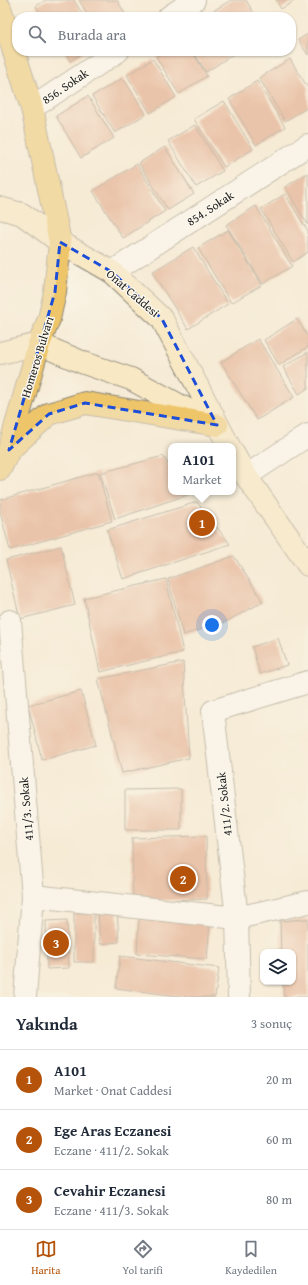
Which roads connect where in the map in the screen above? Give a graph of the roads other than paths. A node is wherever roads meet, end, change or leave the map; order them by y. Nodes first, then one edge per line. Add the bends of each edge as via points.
1 (194, 0) edge
2 (0, 8) edge
3 (176, 12) edge
4 (12, 46) edge
5 (15, 56) edge
6 (110, 56) edge
7 (32, 108) junction
8 (308, 145) edge
9 (0, 208) edge
10 (60, 242) junction
11 (112, 272) junction
12 (39, 344) junction
13 (0, 353) edge
14 (217, 425) junction
15 (308, 436) edge
16 (227, 443) edge
17 (236, 458) edge
18 (4, 460) edge
19 (246, 476) junction
20 (308, 565) edge
21 (10, 621) dead end
22 (308, 682) edge
23 (33, 896) junction
24 (308, 902) edge
25 (237, 918) junction
26 (25, 997) edge
27 (239, 997) edge

1 - 3 street
2 - 4 main road, Homeros Bulvarı
5 - 7 main road, Homeros Bulvarı
6 - 7 street, 856. Sokak
7 - 10 main road, Homeros Bulvarı
8 - 11 street, 854. Sokak
9 - 10 main road, Onat Caddesi via 22,214
10 - 11 main road, Onat Caddesi
10 - 12 main road, Homeros Bulvarı via 55,292 49,319
11 - 14 main road, Onat Caddesi via 162,319
12 - 13 main road
12 - 14 main road via 131,379
12 - 18 main road, Homeros Bulvarı
14 - 16 main road, Onat Caddesi
14 - 18 main road via 85,403 49,414
15 - 19 street
17 - 19 main road
19 - 20 main road
21 - 23 street, 411/3. Sokak
22 - 25 street, 411/2. Sokak via 213,711
23 - 25 street
23 - 26 street, 411/3. Sokak
24 - 25 street
25 - 27 street, 411/2. Sokak

